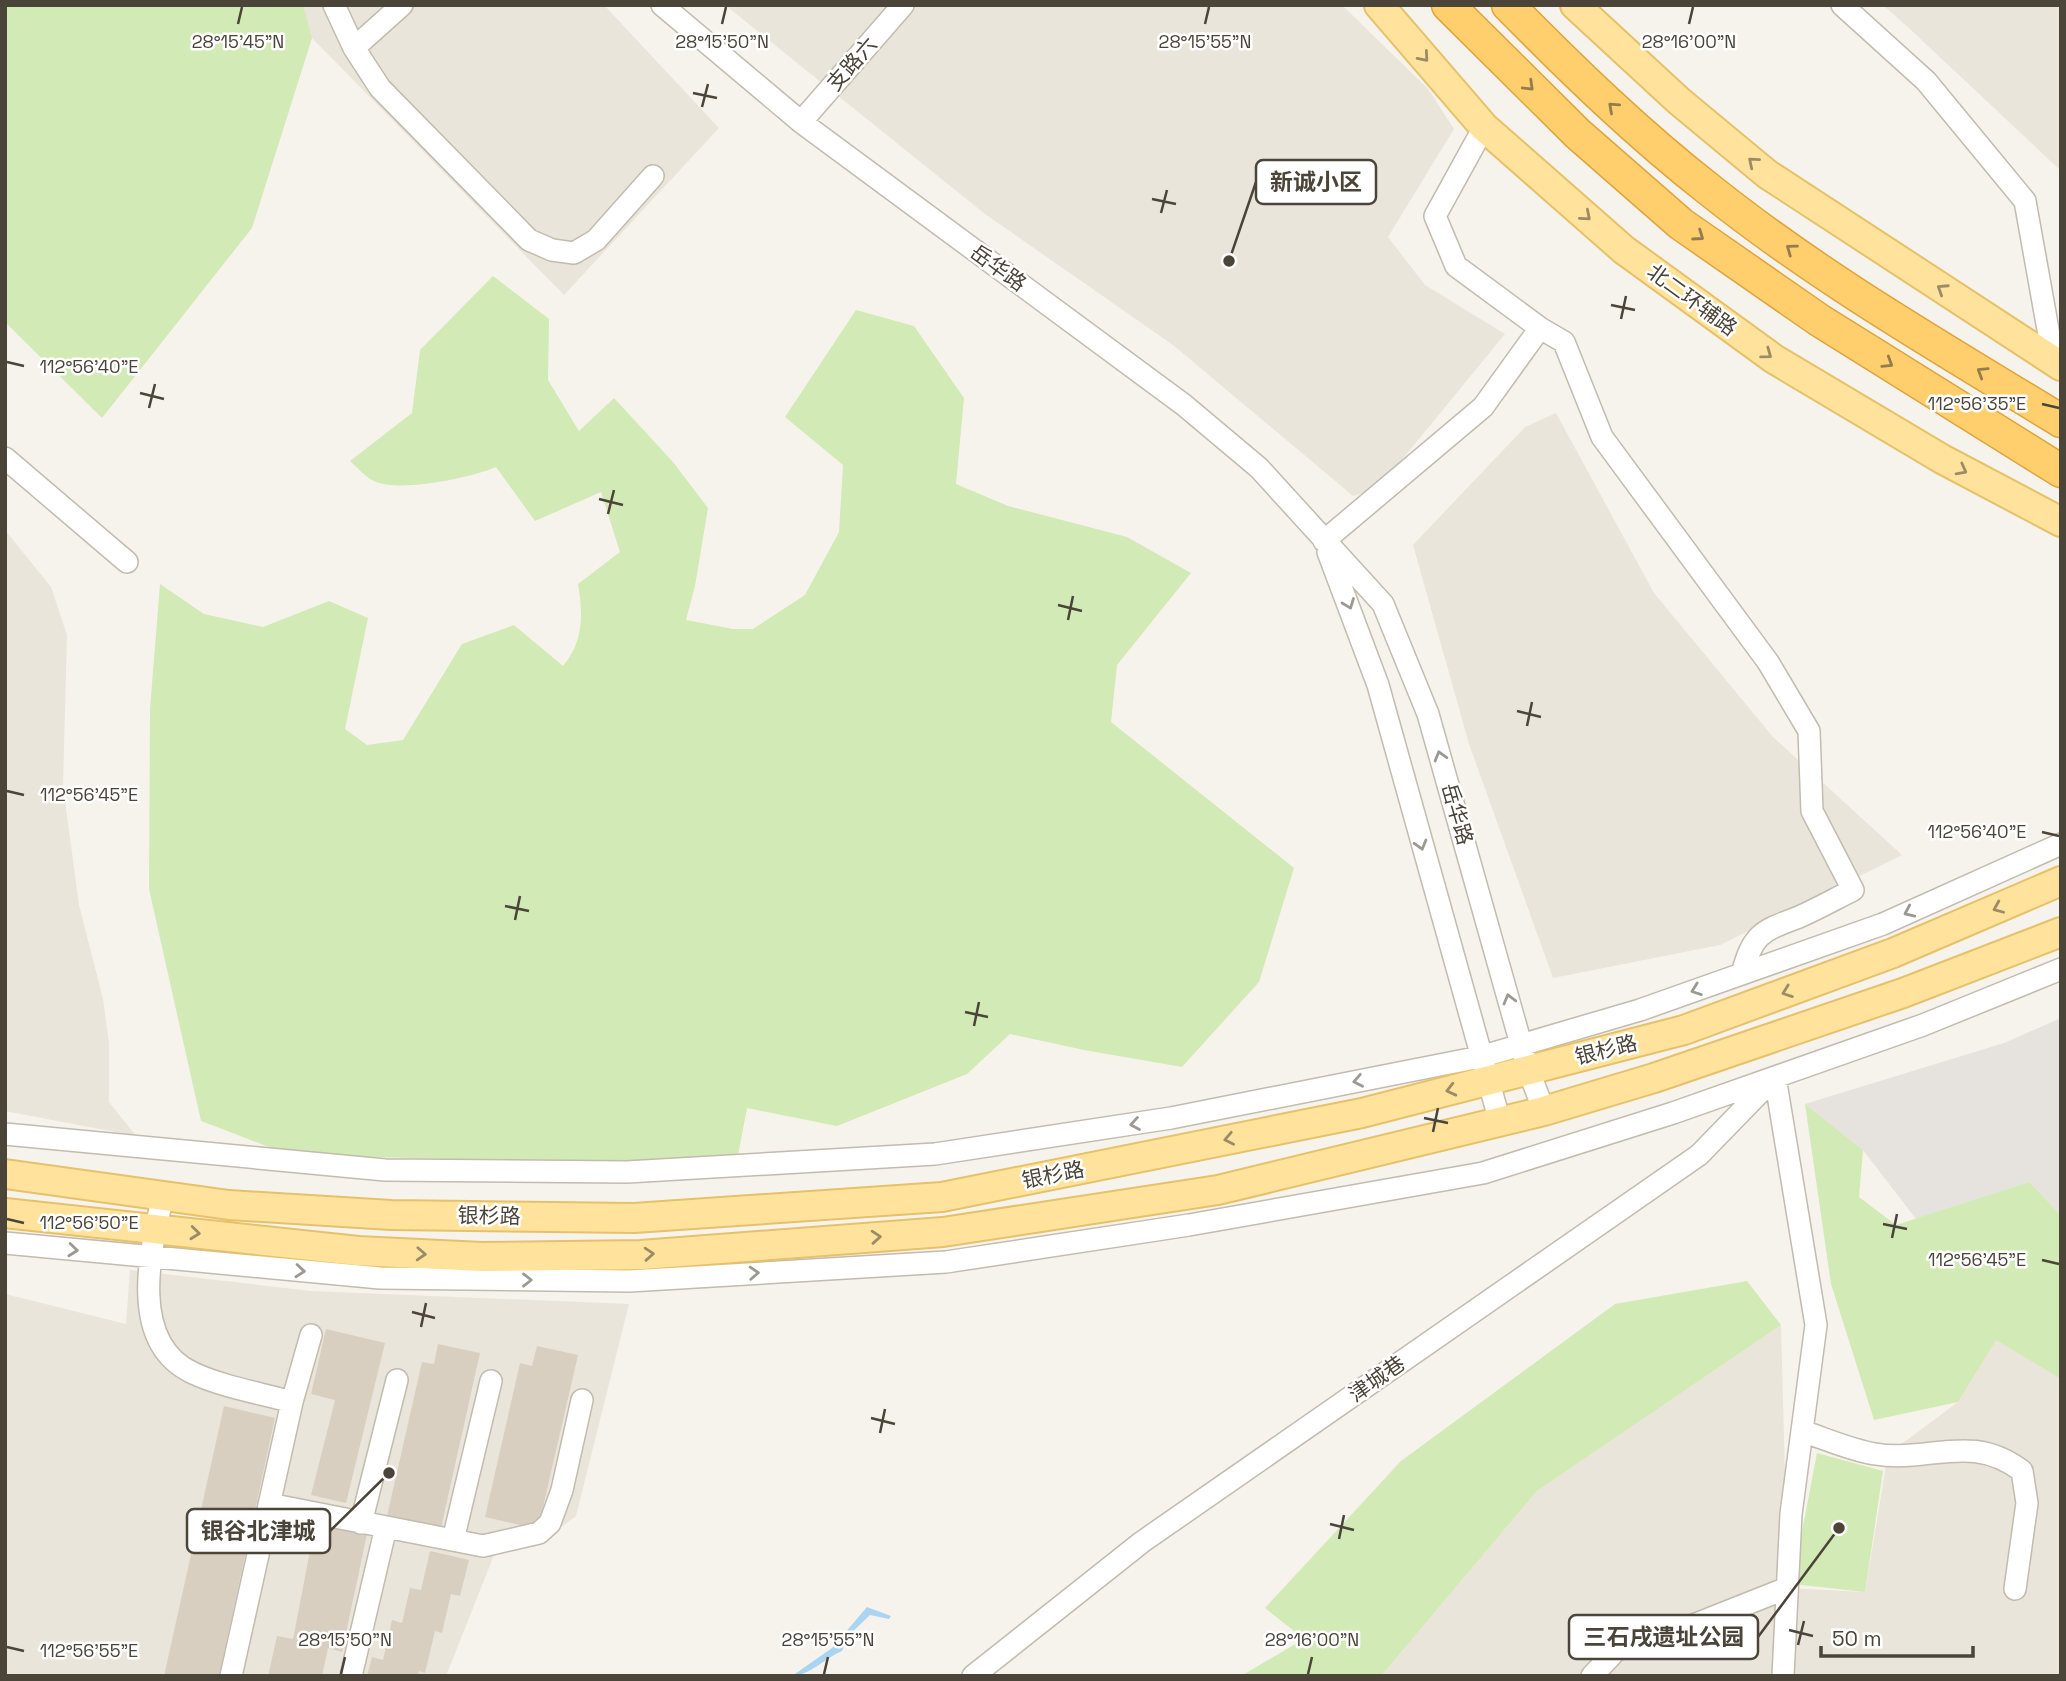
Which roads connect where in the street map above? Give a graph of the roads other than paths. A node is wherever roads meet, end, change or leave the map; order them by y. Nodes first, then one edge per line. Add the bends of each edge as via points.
1 (334, 5) edge
2 (402, 5) edge
3 (662, 5) edge
4 (903, 5) edge
5 (1379, 5) edge
6 (1448, 5) edge
7 (1575, 5) edge
8 (1842, 5) edge
9 (1508, 6) edge
10 (354, 48) junction
11 (801, 122) junction
12 (1484, 127) junction
13 (653, 176) dead end
14 (1540, 328) junction
15 (2057, 365) edge
16 (2061, 421) edge
17 (5, 458) edge
18 (2061, 471) edge
19 (2061, 522) edge
20 (1324, 541) junction
21 (127, 562) dead end
22 (2061, 844) edge
23 (2061, 881) edge
24 (2061, 933) edge
25 (2061, 969) edge
26 (1742, 974) junction
27 (1524, 1057) junction
28 (1484, 1069) junction
29 (1775, 1077) junction
30 (1544, 1111) junction
31 (1500, 1122) junction
32 (5, 1134) edge
33 (5, 1174) edge
34 (163, 1196) junction
35 (5, 1213) edge
36 (155, 1228) junction
37 (5, 1243) edge
38 (152, 1258) junction
39 (311, 1335) dead end
40 (397, 1380) dead end
41 (491, 1381) dead end
42 (582, 1400) dead end
43 (292, 1402) junction
44 (1802, 1430) junction
45 (269, 1504) junction
46 (361, 1523) junction
47 (386, 1527) junction
48 (453, 1541) junction
49 (1787, 1588) junction
50 (2015, 1589) dead end
51 (231, 1676) edge
52 (351, 1676) edge
53 (973, 1676) edge
54 (1592, 1676) edge
55 (1783, 1676) edge

1 - 10 street
2 - 10 street
3 - 11 street, 岳华路
4 - 11 street, 支路六
5 -> 12 main road, 北二环辅路
6 -> 18 highway via 1578,134 1681,224 1819,320
15 -> 7 main road via 1767,174
8 - 15 street via 1926,81 2025,201
16 -> 9 highway via 1849,291 1711,192 1612,107
10 - 13 street via 380,88 529,240 541,246 574,253 585,248
11 - 20 street, 岳华路 via 1184,405 1259,468
12 - 14 street via 1435,216 1456,266
12 -> 19 main road, 北二环辅路 via 1624,250 1774,359 1942,459
14 - 20 street via 1483,407
14 - 26 street via 1564,342 1602,437 1768,662 1809,731 1812,811 1853,890 1767,928 1748,950
17 - 21 street
27 -> 20 street, 岳华路 via 1428,714 1407,659 1383,604
20 -> 28 street, 岳华路 via 1378,685
22 -> 26 street, 银杉路 via 1882,924
23 -> 27 main road, 银杉路 via 1893,953 1684,1030
24 - 30 main road, 银杉路 via 1838,1015
25 - 29 street via 1923,1025
26 -> 27 street, 银杉路
27 - 28 main road, 银杉路
27 - 30 street, 岳华路
28 - 31 street, 岳华路
28 -> 32 street, 银杉路 via 935,1154 640,1171 385,1170
28 -> 34 main road, 银杉路 via 1362,1113 942,1196 634,1218 391,1215 229,1206
38 -> 29 street via 380,1279 629,1281 946,1262 1483,1173
29 - 44 street via 1816,1325
29 - 53 street, 津城巷 via 1699,1155 1142,1542
30 - 31 main road, 银杉路
36 -> 31 main road, 银杉路 via 358,1251 482,1257 640,1255 943,1232 1218,1191
33 - 34 main road, 银杉路
34 - 36 street
35 - 36 main road, 银杉路
36 - 38 street
37 -> 38 street
38 - 43 street via 149,1296 152,1323 162,1348 193,1373
39 - 43 street
40 - 46 street
41 - 48 street
42 - 48 street via 550,1523 539,1533 501,1544
43 - 45 street
44 - 49 street
44 - 50 street via 1876,1454 1971,1448 2006,1459 2022,1471 2027,1503
45 - 46 street
45 - 51 street
46 - 47 street
47 - 48 street
47 - 52 street
49 - 54 street via 1681,1630 1621,1645
49 - 55 street

